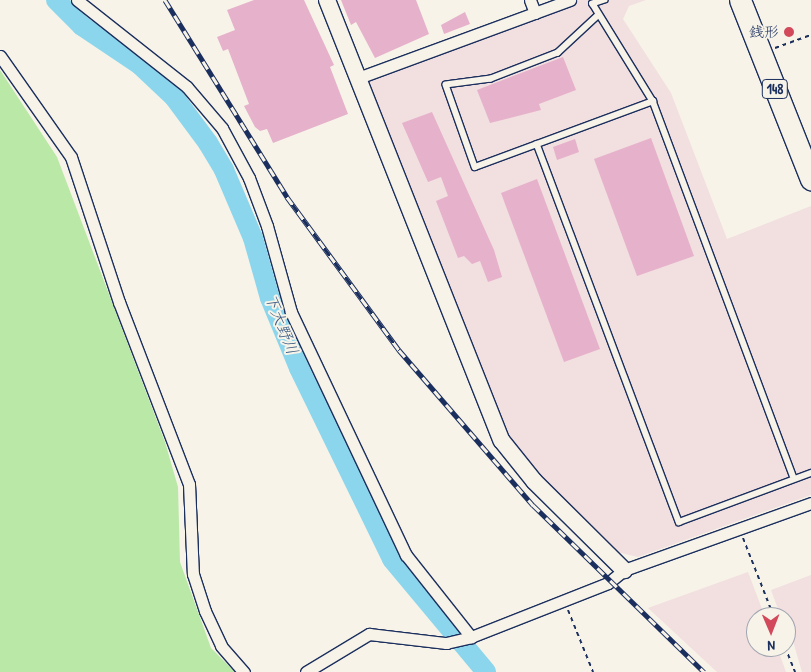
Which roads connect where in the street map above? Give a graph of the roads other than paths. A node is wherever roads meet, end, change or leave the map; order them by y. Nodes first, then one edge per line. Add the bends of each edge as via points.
1 (77, 0) edge
2 (327, 0) edge
3 (530, 0) edge
4 (570, 0) edge
5 (605, 0) edge
6 (740, 0) edge
7 (535, 13) junction
8 (599, 15) junction
9 (0, 56) edge
10 (358, 78) junction
11 (653, 101) junction
12 (537, 144) junction
13 (811, 179) edge
14 (811, 473) edge
15 (794, 479) junction
16 (811, 503) edge
17 (624, 570) junction
18 (471, 637) junction
19 (244, 672) edge
20 (306, 672) edge

1 - 18 street via 187,88 222,128 249,178 268,226 291,312 406,555
2 - 10 street
3 - 7 street
4 - 7 street
5 - 8 lane via 593,4
6 - 13 highway, 148
7 - 10 street
8 - 11 lane
8 - 12 lane via 558,53 491,79 446,85 475,167
9 - 19 street via 71,156 118,302 189,484 193,574 205,611 221,646
10 - 17 street via 502,441 534,482
11 - 12 lane
11 - 15 lane
12 - 15 lane via 679,522
14 - 15 lane
16 - 17 street
17 - 18 street via 608,583
18 - 20 street via 446,643 369,634

